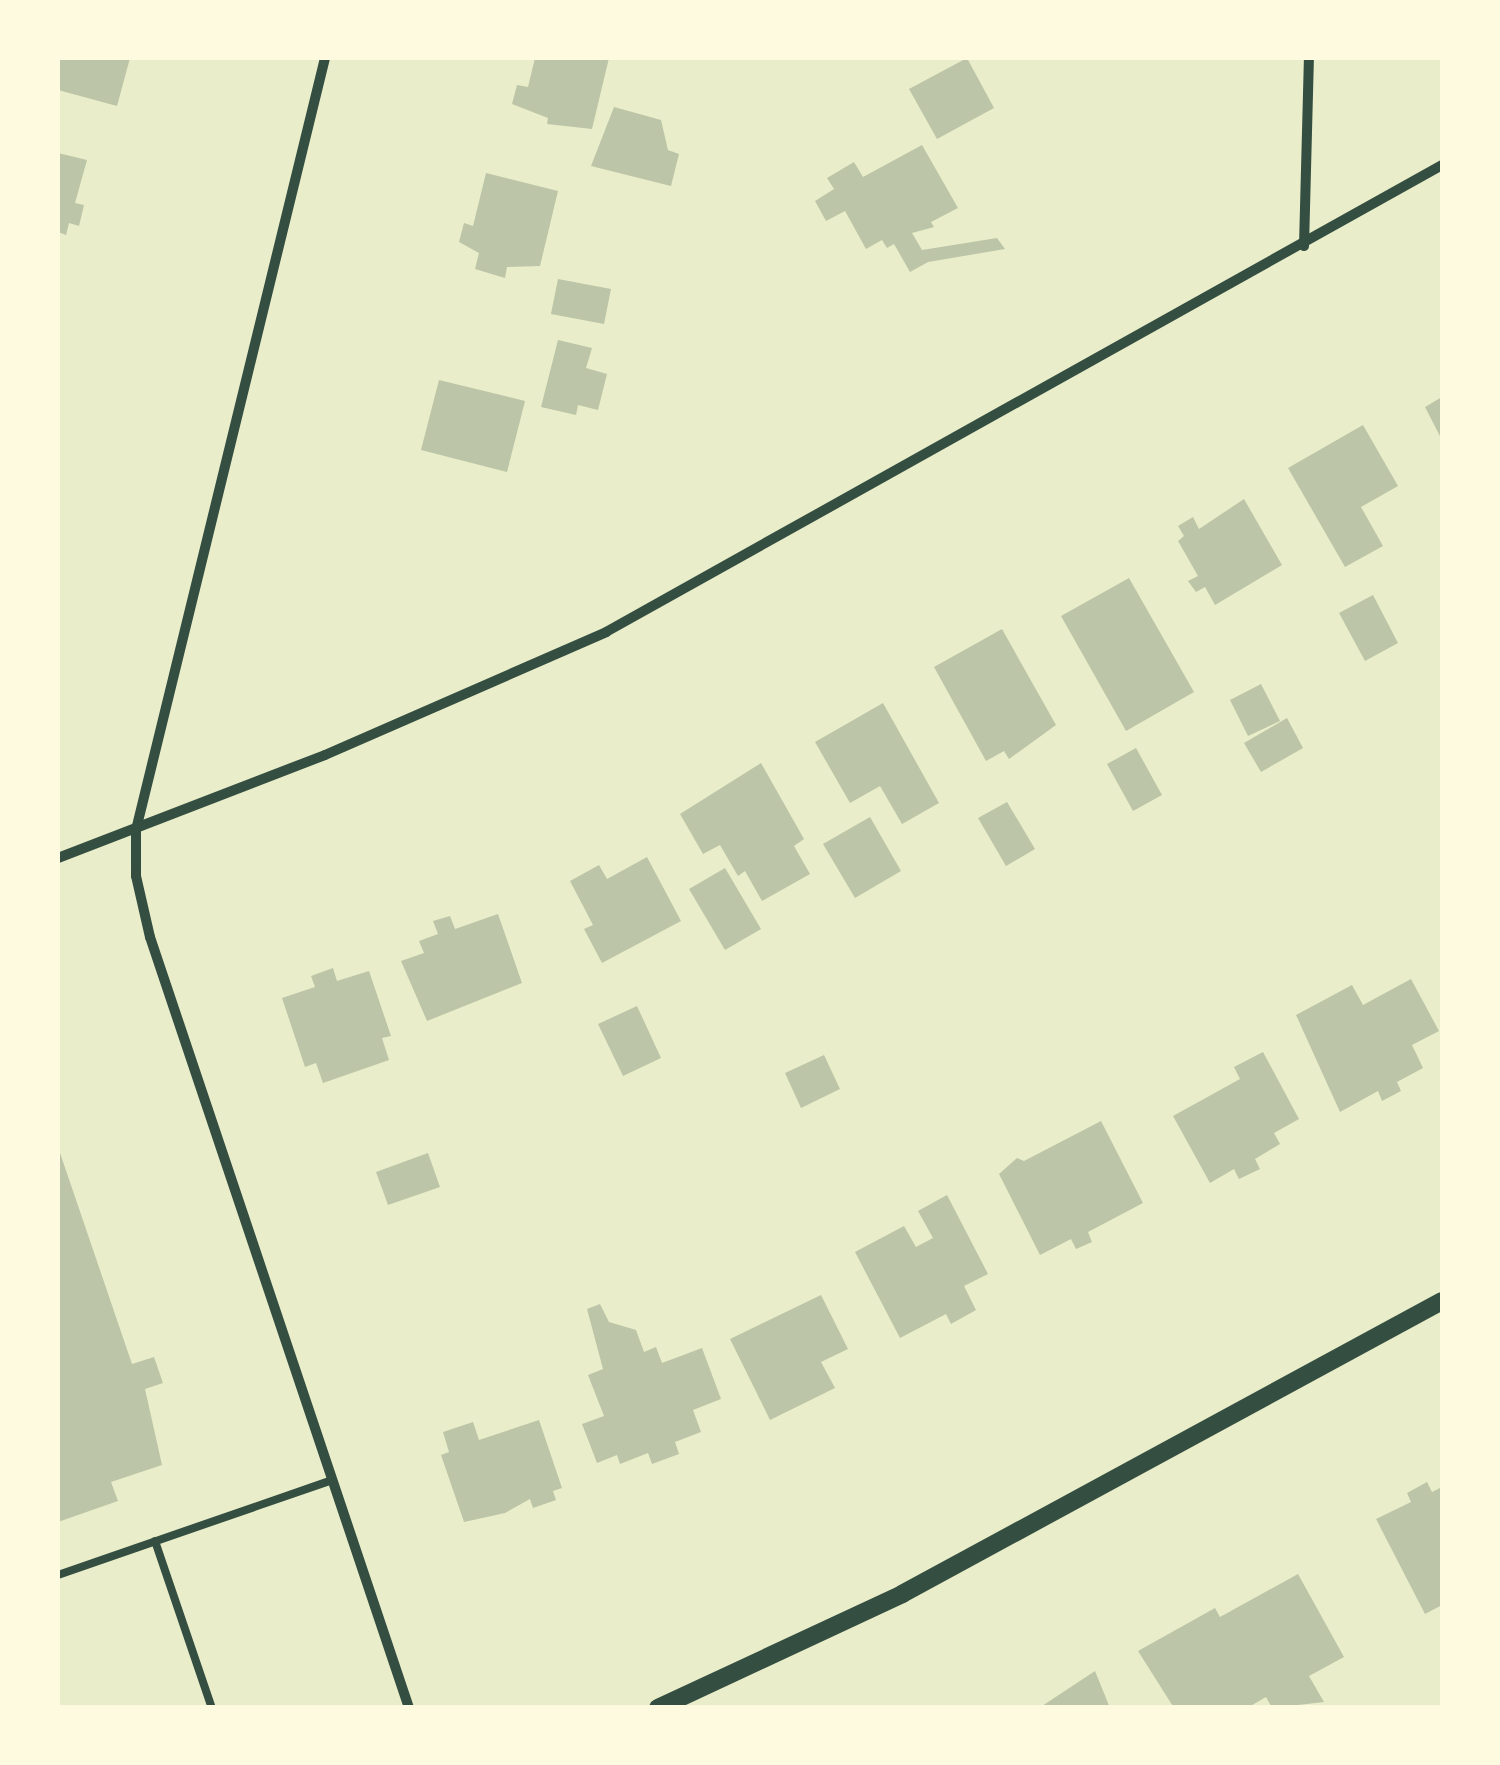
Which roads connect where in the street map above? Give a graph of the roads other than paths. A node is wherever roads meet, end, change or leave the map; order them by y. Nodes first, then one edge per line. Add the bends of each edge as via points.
1 (325, 58) edge
2 (1309, 58) edge
3 (1442, 165) edge
4 (1304, 246) junction
5 (136, 830) junction
6 (58, 858) edge
7 (1442, 1301) edge
8 (332, 1480) junction
9 (155, 1541) junction
10 (58, 1575) edge
11 (212, 1708) edge
12 (408, 1708) edge
13 (658, 1708) edge

1 - 5 street
2 - 4 street
3 - 4 street
4 - 5 street via 606,632
5 - 6 street
5 - 8 street via 136,876 150,937
7 - 13 street via 902,1594
8 - 9 lane
8 - 12 street
9 - 10 lane
9 - 11 lane

